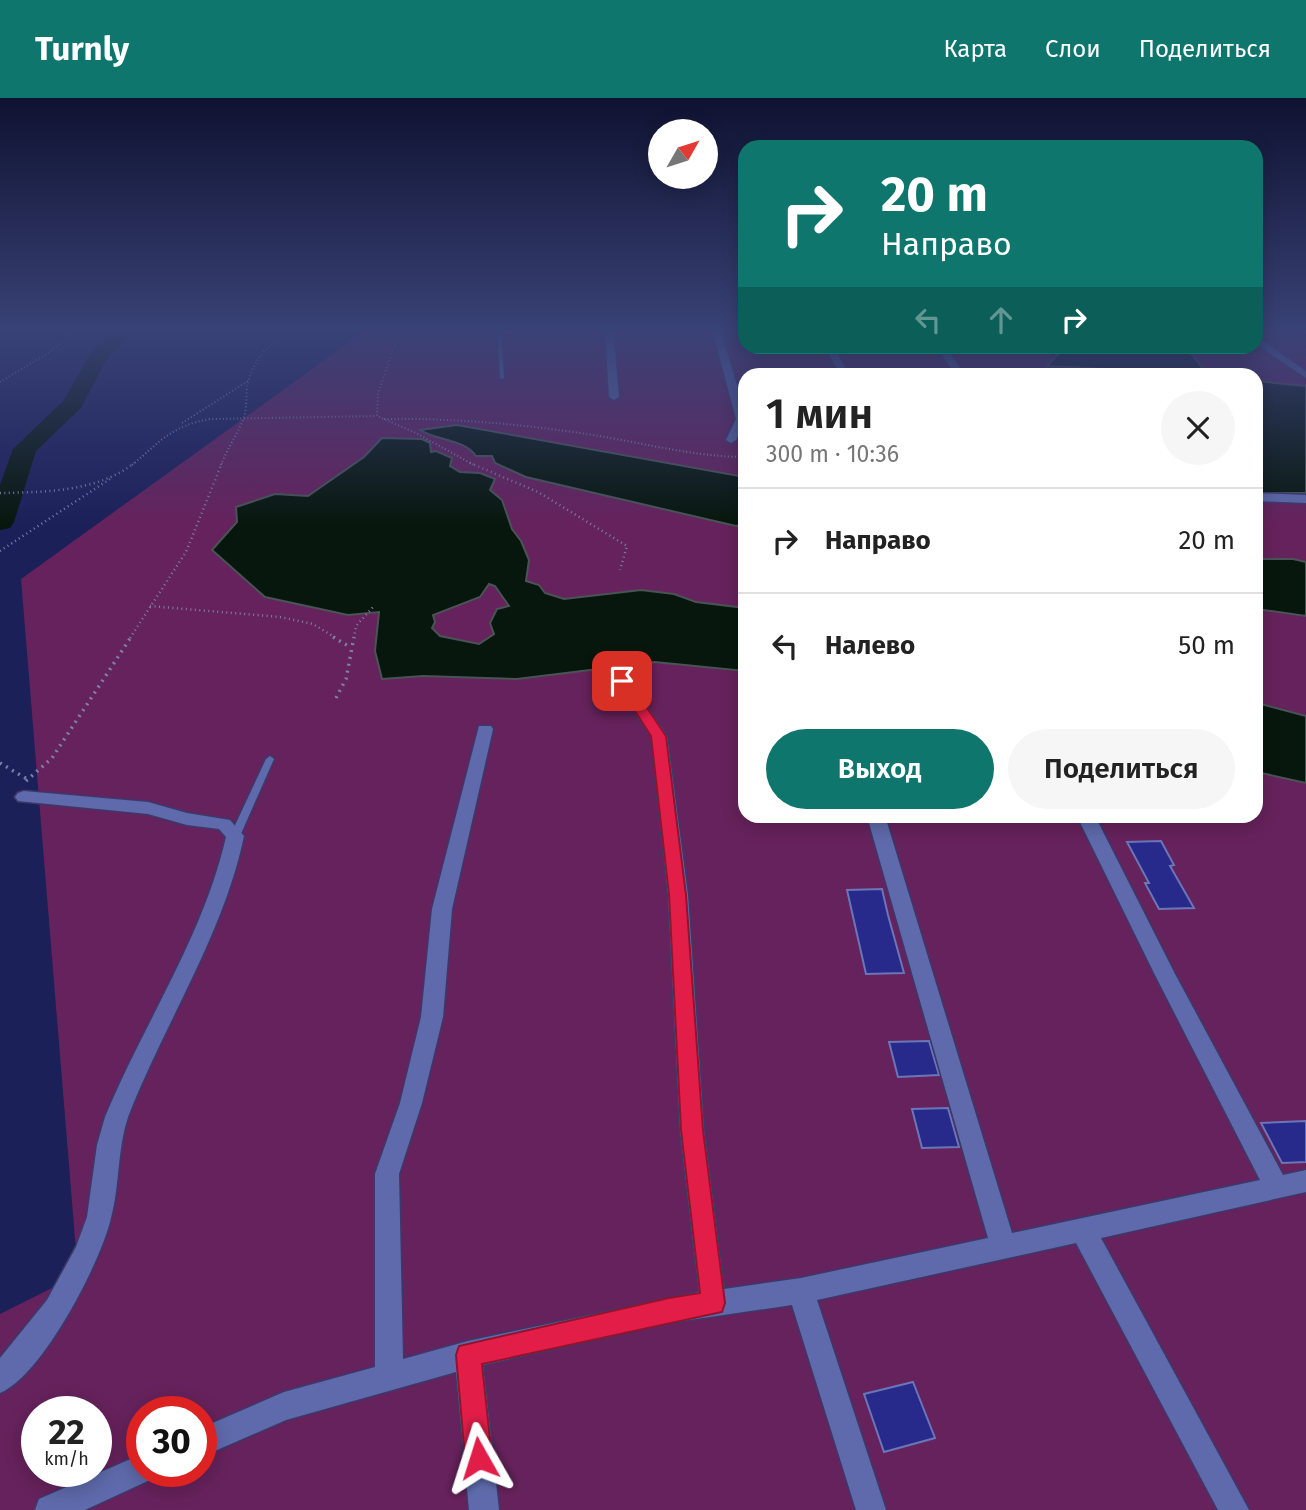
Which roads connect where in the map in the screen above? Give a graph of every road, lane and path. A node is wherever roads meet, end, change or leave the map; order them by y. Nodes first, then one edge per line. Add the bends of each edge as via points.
1 (228, 394) edge
2 (247, 394) edge
3 (378, 394) edge
4 (614, 394) edge
5 (614, 397) dead end
6 (377, 416) junction
7 (244, 418) junction
8 (382, 419) junction
9 (738, 425) edge
10 (176, 428) junction
11 (731, 440) dead end
12 (738, 457) edge
13 (117, 473) junction
14 (0, 493) edge
15 (1263, 497) edge
16 (1306, 499) edge
17 (0, 551) edge
18 (620, 570) dead end
19 (150, 606) junction
20 (373, 607) dead end
21 (350, 647) junction
22 (622, 681) dead end
23 (336, 698) dead end
24 (485, 729) dead end
25 (270, 759) dead end
26 (0, 763) edge
27 (25, 788) junction
28 (878, 823) edge
29 (1089, 823) edge
30 (235, 836) junction
31 (1306, 1181) edge
32 (1278, 1187) junction
33 (1083, 1230) junction
34 (1003, 1247) junction
35 (801, 1291) junction
36 (713, 1303) junction
37 (468, 1355) junction
38 (389, 1376) junction
39 (0, 1378) edge
40 (217, 1436) edge
41 (126, 1476) edge
42 (54, 1509) edge
43 (484, 1510) edge
44 (871, 1510) edge
45 (1234, 1510) edge

1 - 10 path
2 - 7 path
3 - 6 path
4 - 5 street
6 - 7 path
6 - 8 path
7 - 10 path via 210,419
7 - 19 path via 186,552
8 - 12 path via 445,418
8 - 18 path via 487,472 538,492 627,546
9 - 11 street
10 - 13 path
13 - 14 path via 59,489
13 - 17 path via 86,498
15 - 16 street
19 - 21 path via 280,617 313,624
19 - 27 path via 52,758
20 - 21 path via 356,626
21 - 23 path via 345,679
22 - 36 street via 659,736 678,895 692,1130
24 - 38 street via 442,909 432,1017 411,1103 387,1174
25 - 30 lane
26 - 27 path
27 - 30 street via 224,824
28 - 34 street
29 - 32 street
30 - 39 street via 208,924 154,1029 111,1133 97,1225 78,1276 42,1333
31 - 32 street
32 - 33 street
33 - 34 street
33 - 45 street
34 - 35 street
35 - 36 street
35 - 44 street
36 - 37 street
37 - 38 street
37 - 43 street
38 - 40 street via 284,1406
41 - 42 street

